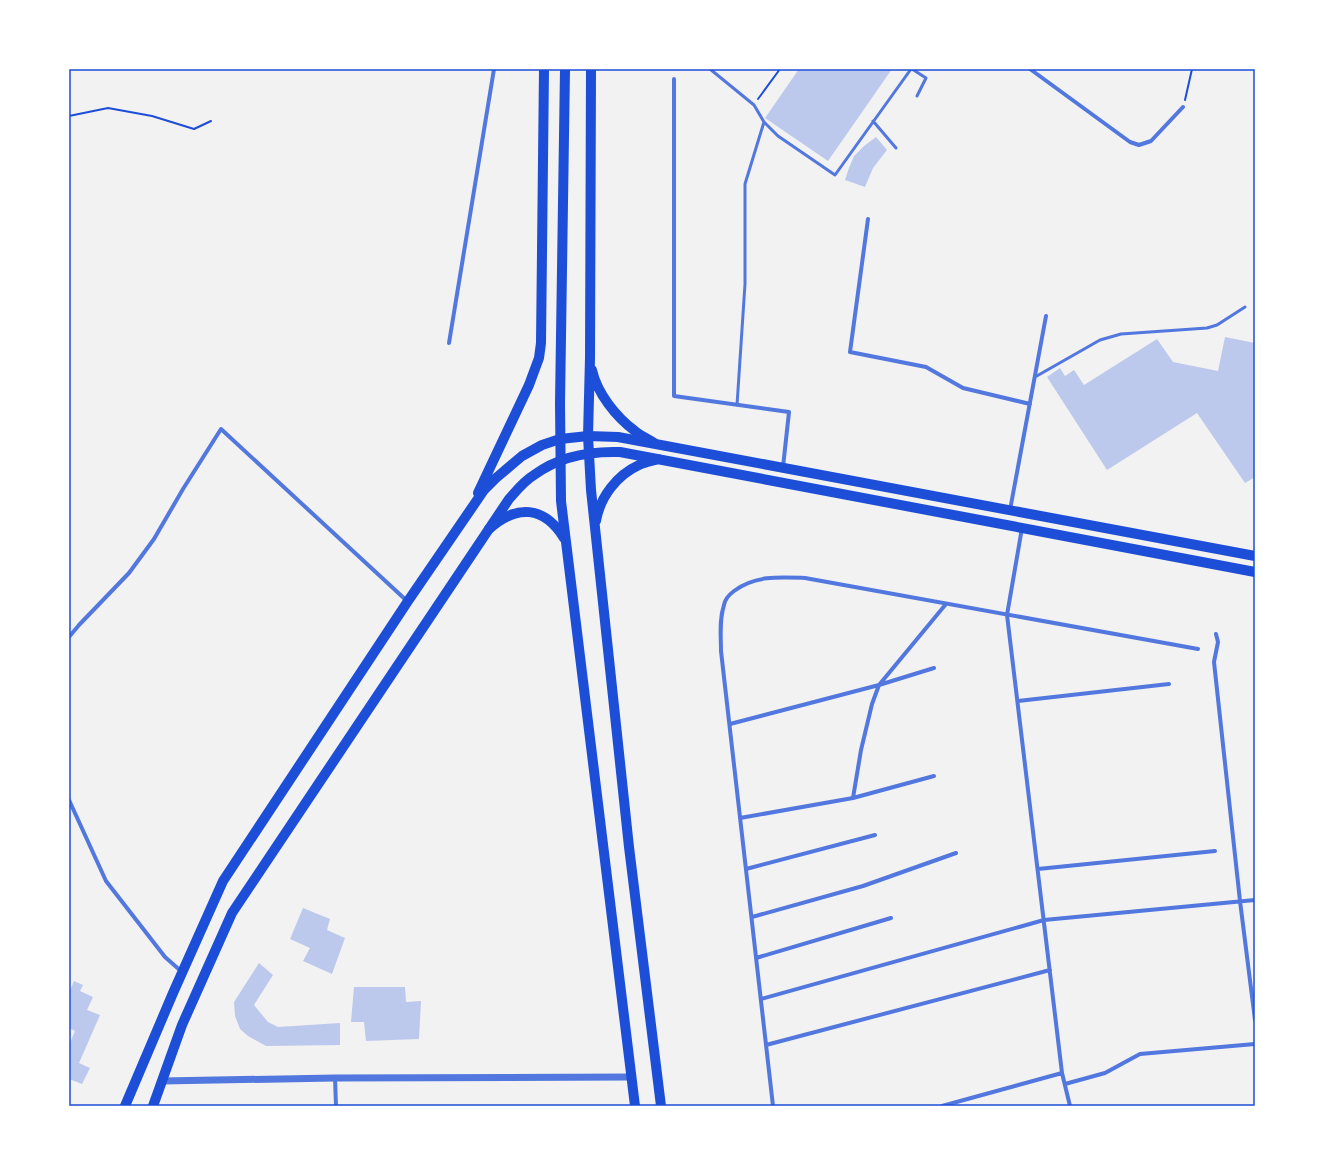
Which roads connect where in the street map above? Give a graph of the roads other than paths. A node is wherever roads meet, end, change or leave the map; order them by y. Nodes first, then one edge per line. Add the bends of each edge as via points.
1 (494, 69) edge
2 (544, 69) edge
3 (565, 69) edge
4 (591, 69) edge
5 (710, 69) edge
6 (912, 69) edge
7 (1030, 69) edge
8 (674, 79) dead end
9 (917, 96) dead end
10 (1183, 107) road end
11 (873, 121) junction
12 (764, 122) junction
13 (896, 148) dead end
14 (868, 219) dead end
15 (1245, 307) dead end
16 (1046, 316) dead end
17 (449, 343) dead end
18 (590, 358) junction
19 (1035, 377) junction
20 (1030, 404) junction
21 (737, 405) junction
22 (588, 436) junction
23 (560, 439) junction
24 (654, 443) junction
25 (589, 453) junction
26 (658, 459) junction
27 (560, 461) junction
28 (783, 468) junction
29 (1010, 510) junction
30 (469, 511) junction
31 (595, 528) junction
32 (1022, 528) junction
33 (489, 529) junction
34 (566, 541) junction
35 (1255, 556) edge
36 (1255, 572) edge
37 (408, 601) junction
38 (946, 604) junction
39 (1007, 615) junction
40 (1216, 634) dead end
41 (69, 637) edge
42 (1198, 649) dead end
43 (934, 668) dead end
44 (1169, 684) dead end
45 (879, 685) junction
46 (1018, 701) junction
47 (730, 724) junction
48 (934, 776) dead end
49 (852, 798) junction
50 (69, 800) edge
51 (740, 818) junction
52 (875, 835) dead end
53 (1215, 851) dead end
54 (956, 853) dead end
55 (746, 869) junction
56 (1038, 869) junction
57 (1255, 900) edge
58 (1240, 901) junction
59 (752, 917) junction
60 (891, 918) dead end
61 (1044, 920) junction
62 (756, 958) junction
63 (1050, 970) junction
64 (183, 972) junction
65 (761, 999) junction
66 (1255, 1020) edge
67 (1255, 1044) edge
68 (766, 1045) junction
69 (1062, 1073) junction
70 (335, 1078) junction
71 (632, 1078) junction
72 (162, 1081) junction
73 (1065, 1084) junction
74 (126, 1106) edge
75 (153, 1106) edge
76 (336, 1106) edge
77 (635, 1106) edge
78 (661, 1106) edge
79 (773, 1106) edge
80 (942, 1106) edge
81 (1070, 1106) edge

1 - 17 street
2 - 30 main road via 539,358 529,386
3 - 23 main road
4 - 18 main road
5 - 12 lane via 754,105
6 - 9 lane via 926,78
6 - 11 lane
7 - 10 street via 1130,142 1139,145 1151,141
8 - 21 street via 674,396
11 - 12 lane via 835,175 778,136
11 - 13 lane
12 - 21 lane via 745,184 745,284
14 - 20 street via 850,352 926,367 963,388
15 - 19 lane via 1217,325 1121,334 1100,340
16 - 19 street
18 - 22 main road
18 - 24 main road via 593,375 609,404 635,431
19 - 20 street
20 - 29 street
21 - 28 street via 789,412
22 - 23 main road
22 - 24 main road via 609,436
22 - 25 main road
23 - 27 main road
23 - 30 main road via 522,456 484,490
24 - 28 main road
25 - 26 main road via 620,452
25 - 27 main road
25 - 31 main road
26 - 31 main road via 639,464 613,485 603,498
26 - 32 main road
27 - 33 main road via 533,475 521,485
27 - 34 main road via 560,501
28 - 29 main road
29 - 35 main road
30 - 37 main road
31 - 78 main road via 629,847
32 - 36 main road
32 - 39 street
33 - 34 main road via 507,516 531,512 541,515 550,522
33 - 72 main road via 232,913 182,1025
34 - 71 main road
37 - 41 street via 221,429 154,539 130,573
37 - 64 main road via 223,881
38 - 39 street
38 - 45 street
38 - 47 street via 805,578 769,577 750,581 729,595 724,604 721,622
39 - 42 street
39 - 46 street
40 - 58 street via 1218,642 1214,662
43 - 45 street
44 - 46 street
45 - 47 street
45 - 49 street via 861,750
46 - 56 street
47 - 51 street
48 - 49 street
49 - 51 street
50 - 64 street via 106,881 165,957
51 - 55 street
52 - 55 street
53 - 56 street
54 - 59 street via 863,886
55 - 59 street
56 - 61 street
57 - 58 street
58 - 61 street
58 - 66 street
59 - 62 street
60 - 62 street
61 - 63 street
61 - 65 street
62 - 65 street
63 - 68 street
63 - 69 street
64 - 74 main road
65 - 68 street
67 - 73 street via 1140,1054 1105,1073
68 - 79 street
69 - 73 street
69 - 80 street
70 - 71 street
70 - 72 street
70 - 76 street
71 - 77 main road
72 - 75 main road
73 - 81 street

